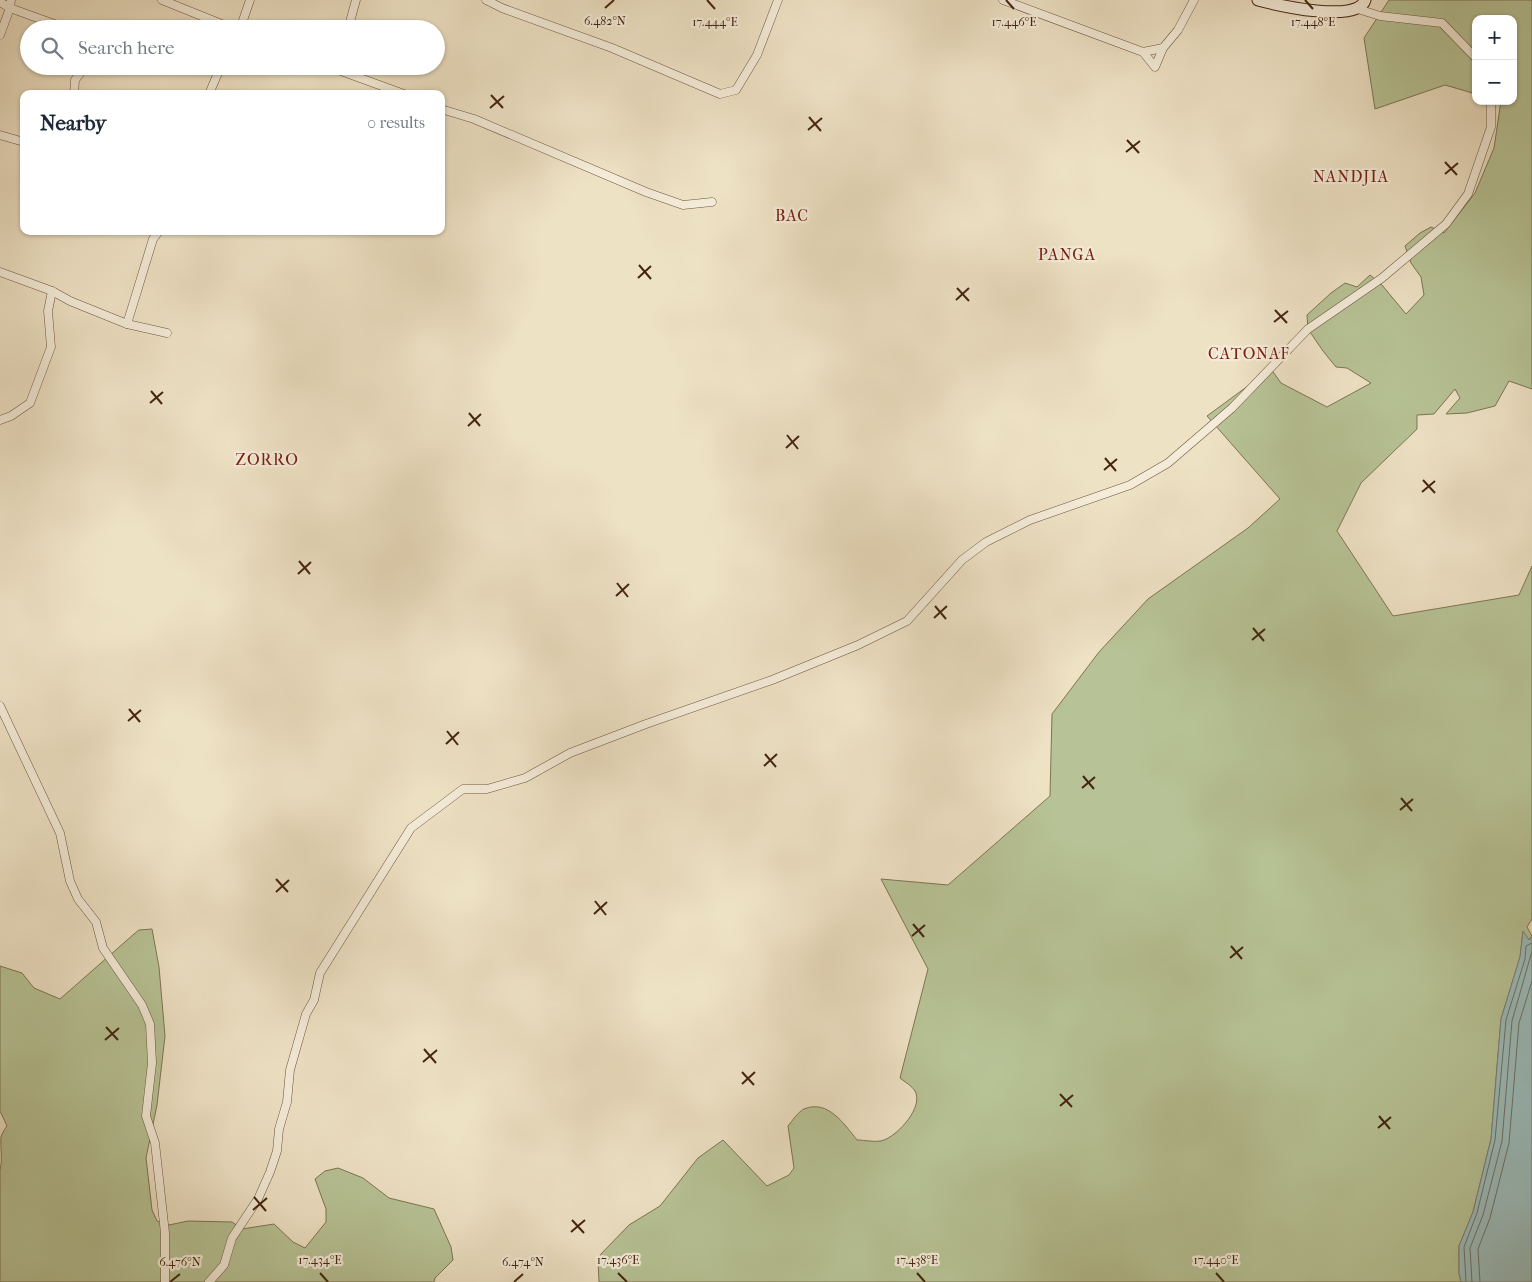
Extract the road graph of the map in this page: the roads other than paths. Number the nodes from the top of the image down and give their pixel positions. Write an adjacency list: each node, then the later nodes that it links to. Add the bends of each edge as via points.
1 (162, 0): 13 (street)
2 (250, 0): 14 (street)
3 (356, 0): 15 (street)
4 (487, 0): 5 (street, via 720,94 736,90 757,55)
5 (778, 0)
6 (1003, 0): 18 (street)
7 (1194, 0): 17 (street, via 1178,30)
8 (1258, 0): 11 (street, via 1335,13)
9 (0, 2): 10 (street)
10 (11, 4): 12 (street); 16 (street)
11 (1362, 4): 19 (street, via 1380,16 1442,24)
12 (47, 20)
13 (212, 20)
14 (243, 20)
15 (350, 20)
16 (0, 35)
17 (1163, 48): 18 (street); 18 (street, via 1155,67)
18 (1143, 52)
19 (1472, 54)
20 (79, 75): 23 (street)
21 (218, 75): 24 (street)
22 (356, 75): 25 (street)
23 (74, 90)
24 (211, 90)
25 (394, 90)
26 (1492, 105): 39 (street, via 1491,127 1468,194 1446,224 1382,278 1308,328 1232,408 1168,463 1130,485 1030,520 986,542 962,560 906,621 858,645 772,680 570,753 525,778 487,790 464,789 411,828 320,973 290,1070 287,1102 270,1172 258,1199 232,1238 224,1265)
27 (445, 110): 30 (street, via 474,118 646,192 683,204)
28 (0, 135): 29 (street)
29 (20, 141)
30 (712, 202)
31 (156, 235): 34 (street)
32 (0, 272): 33 (street)
33 (52, 291): 34 (street); 36 (street, via 48,311 51,346 30,403)
34 (127, 324): 35 (street)
35 (167, 333)
36 (0, 420)
37 (0, 706): 38 (street, via 60,834 70,881 78,899 96,922 103,948 142,1005 150,1024 152,1062 146,1116 155,1143 165,1234)
38 (165, 1282)
39 (209, 1282)

